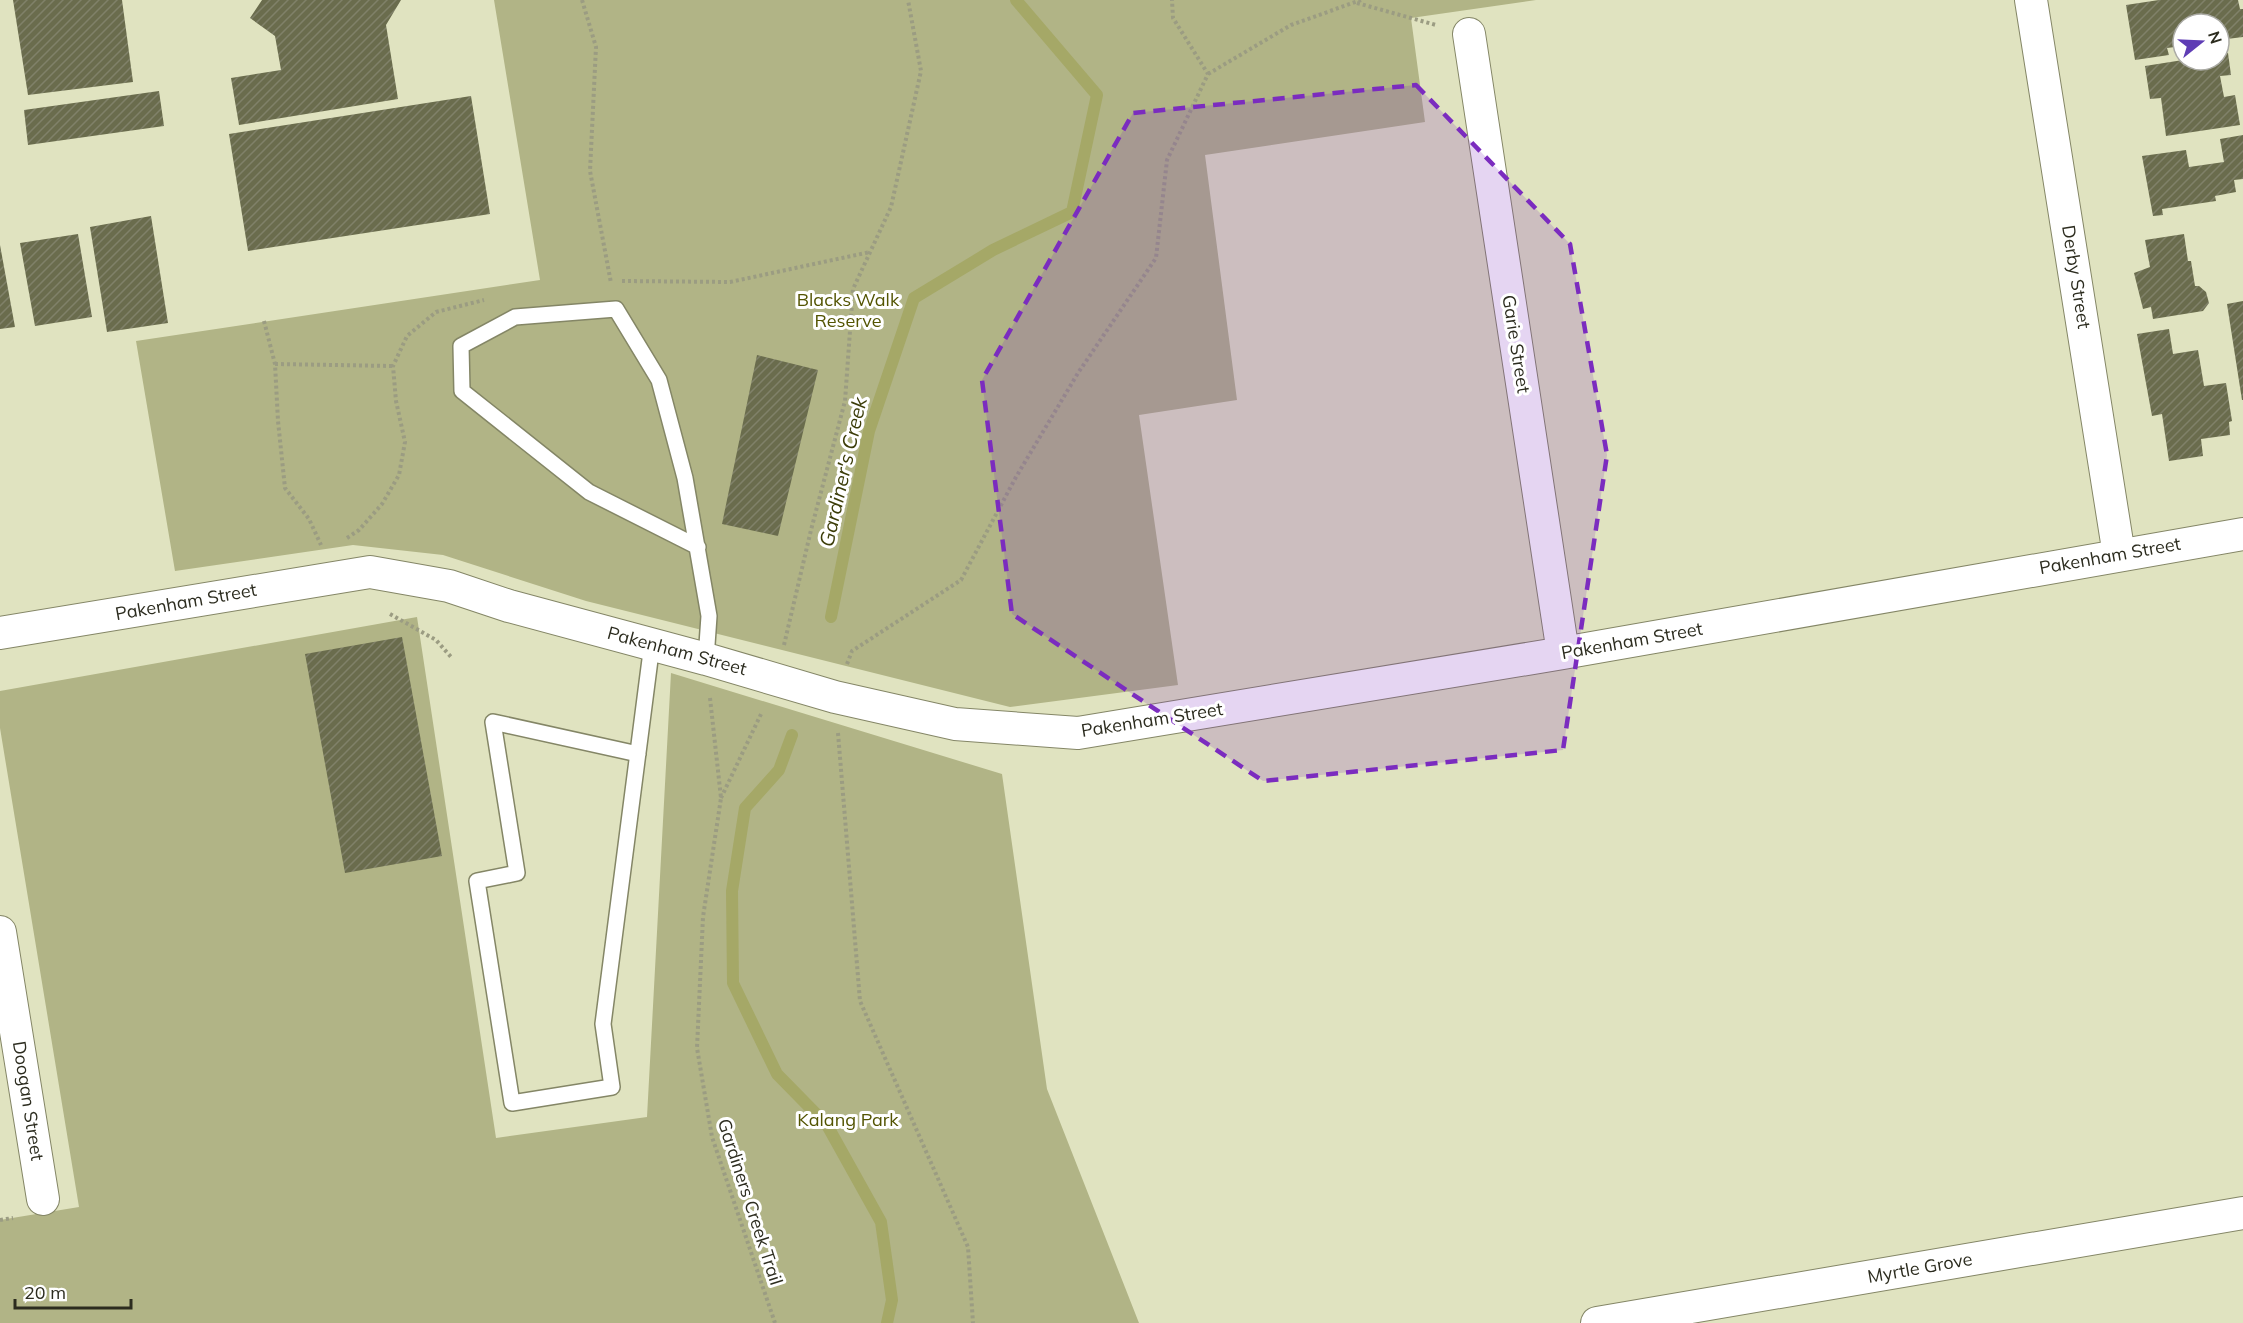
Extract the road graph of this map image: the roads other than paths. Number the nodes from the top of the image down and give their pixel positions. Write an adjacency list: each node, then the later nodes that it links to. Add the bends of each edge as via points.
1 (2031, 0): 5 (street, Derby Street)
2 (1469, 34): 8 (street, Garie Street)
3 (2243, 534): 5 (street, Pakenham Street)
4 (698, 547): 4 (lane, via 589,492 462,391 461,346 515,317 616,309 659,380 685,478); 9 (lane, via 709,616)
5 (2119, 555): 8 (street, Pakenham Street)
6 (0, 633): 7 (street, Pakenham Street, via 370,572 449,586)
7 (652, 644): 9 (street, Pakenham Street); 10 (lane)
8 (1563, 653): 9 (street, Pakenham Street, via 1078,733 955,724 835,697)
9 (706, 659)
10 (638, 754): 10 (lane, via 603,1024 612,1086 512,1103 477,881 517,873 493,722)
11 (0, 932): 12 (street, Doogan Street)
12 (44, 1199)
13 (2243, 1213): 14 (street, Myrtle Grove)
14 (1614, 1322)

